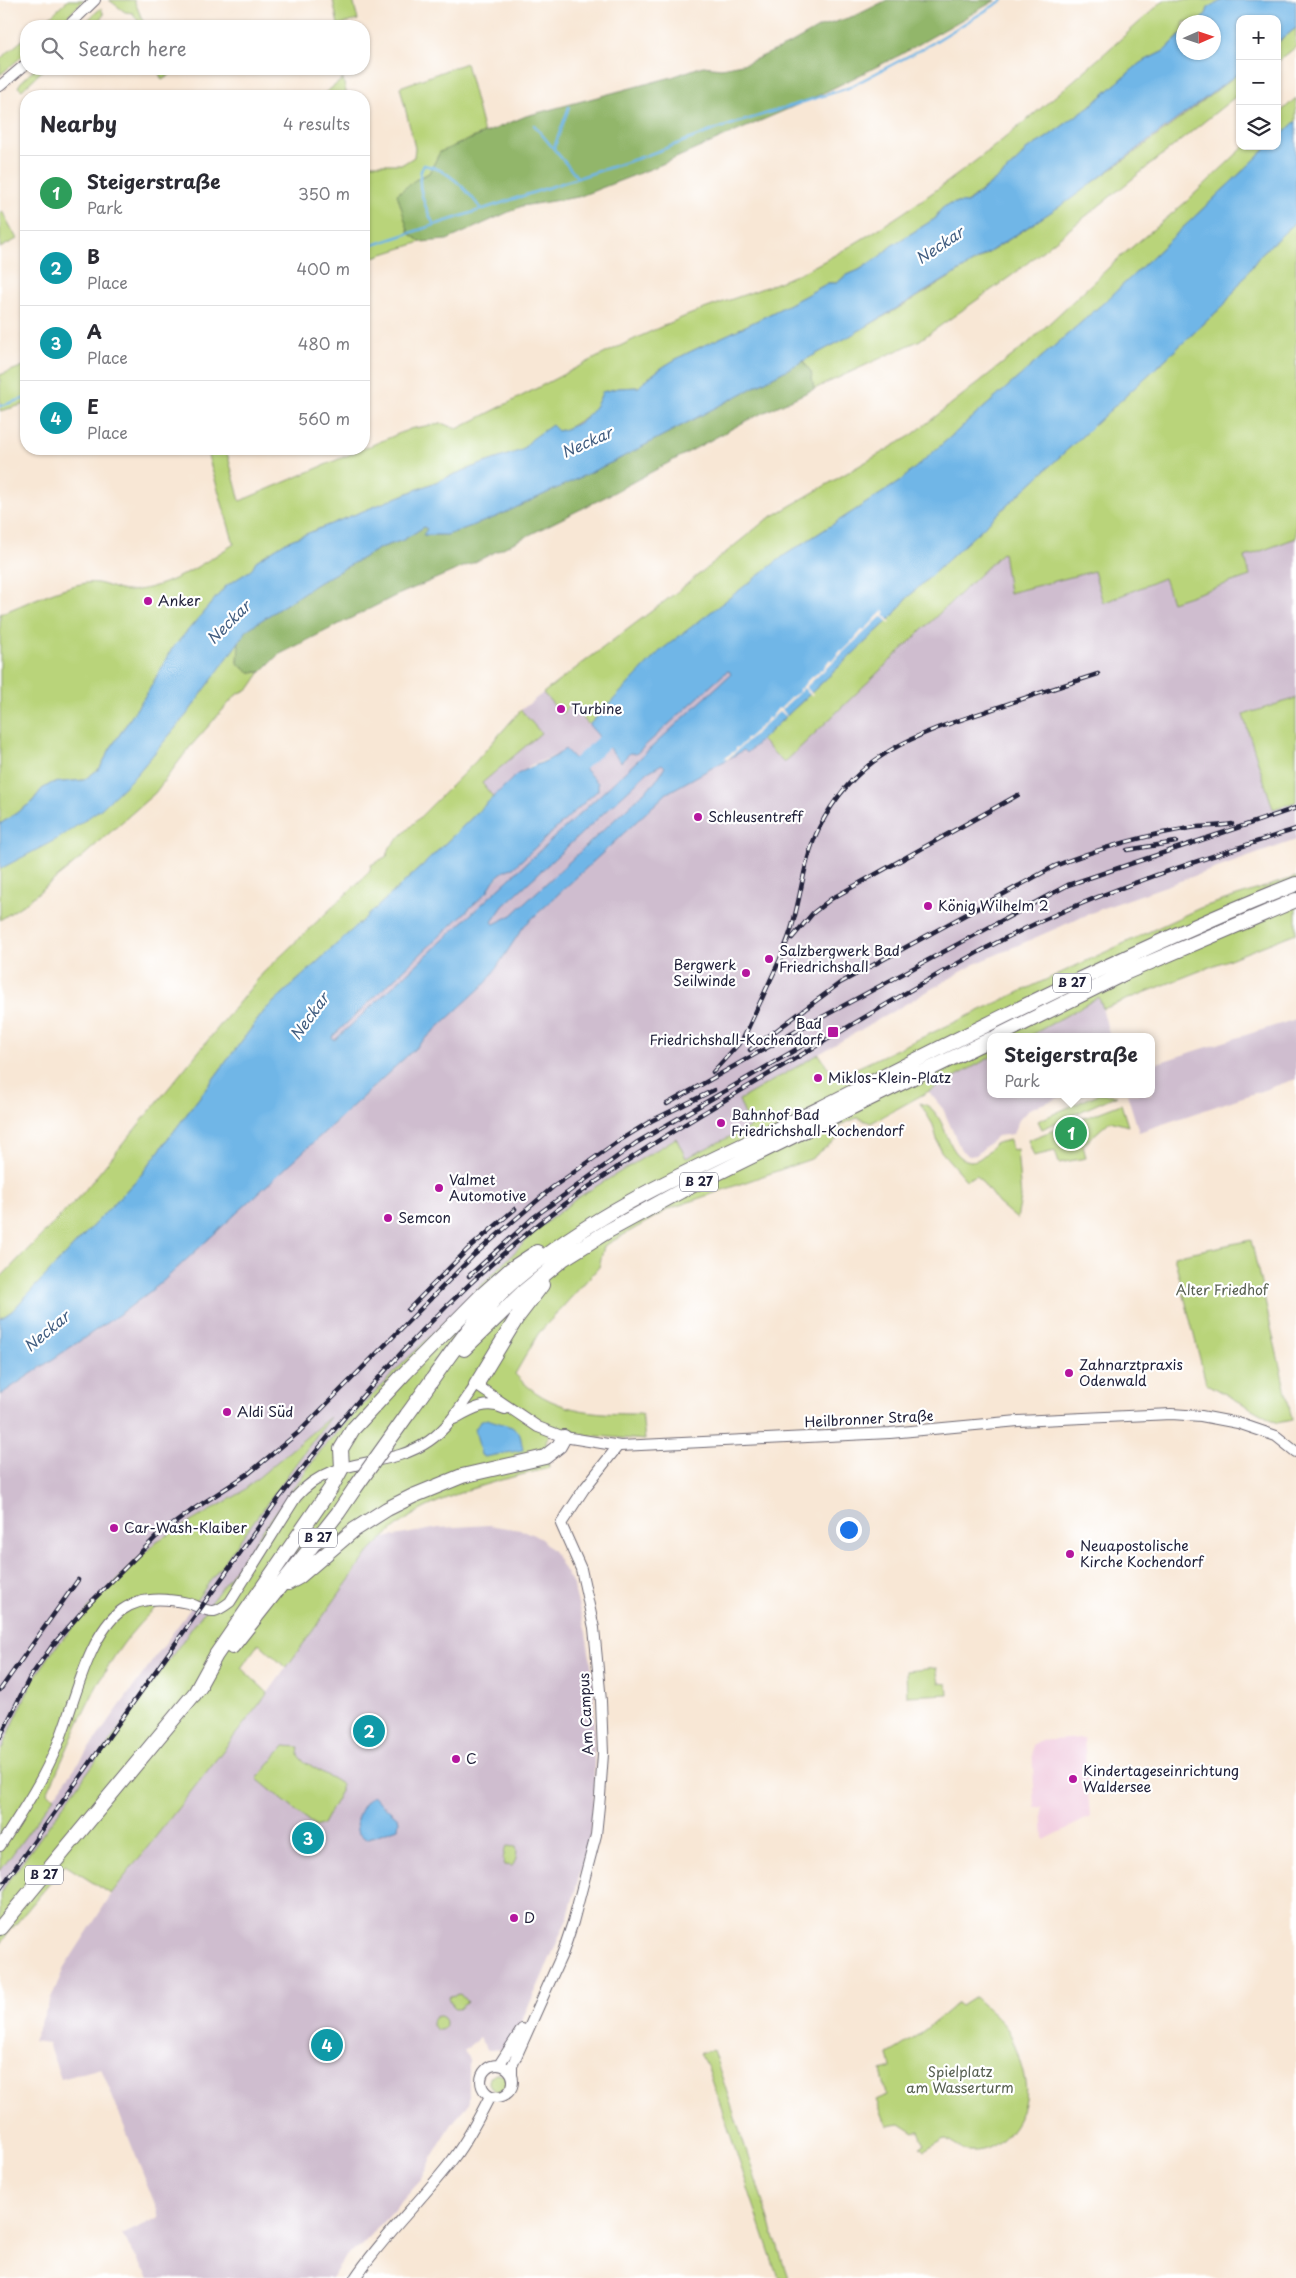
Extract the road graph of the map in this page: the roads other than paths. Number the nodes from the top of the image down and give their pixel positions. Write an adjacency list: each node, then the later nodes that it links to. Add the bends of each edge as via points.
1 (95, 0): 2 (main road)
2 (74, 20)
3 (20, 69): 4 (main road)
4 (0, 86)
5 (1296, 884): 9 (highway, B 27, via 1123,958 695,1167)
6 (1296, 900): 7 (highway, B 27, via 1125,973)
7 (1004, 1033)
8 (987, 1041): 10 (highway, B 27, via 651,1206)
9 (618, 1208): 11 (highway, B 27, via 545,1256 514,1281 483,1314); 18 (highway, via 592,1216 512,1269 482,1295 353,1429 341,1449)
10 (583, 1248): 11 (highway, B 27, via 563,1259 522,1293); 12 (highway, via 528,1302)
11 (443, 1367): 19 (highway, B 27, bridge)
12 (476, 1385): 13 (main road); 14 (main road, Heilbronner Straße)
13 (451, 1420): 14 (main road, via 482,1405 496,1405); 18 (main road, via 429,1441 415,1449)
14 (526, 1420): 15 (main road, Heilbronner Straße)
15 (564, 1437): 16 (main road, Heilbronner Straße); 19 (highway, via 559,1446 545,1457 462,1476 413,1496 354,1530)
16 (618, 1446): 17 (main road, Heilbronner Straße, via 890,1433 1018,1421 1170,1414 1238,1423 1276,1436); 23 (main road, Am Campus, via 561,1524 582,1569 594,1628 603,1754 598,1822 586,1876 563,1952)
17 (1296, 1452)
18 (342, 1468): 20 (highway, via 216,1655); 21 (main road, via 317,1478 296,1498 224,1607 214,1611 188,1603 143,1600 122,1610 102,1630 57,1746 39,1784)
19 (280, 1588): 20 (highway, B 27)
20 (194, 1695): 22 (highway, B 27)
21 (0, 1846)
22 (0, 1928)
23 (542, 1996): 24 (main road, Am Campus); 25 (main road, Am Campus, via 512,2066)
24 (500, 2066): 25 (main road); 26 (main road, via 489,2068 482,2078 482,2086)
25 (512, 2075): 26 (main road, via 510,2091 500,2097)
26 (490, 2096): 27 (main road, via 453,2159)
27 (355, 2278)

